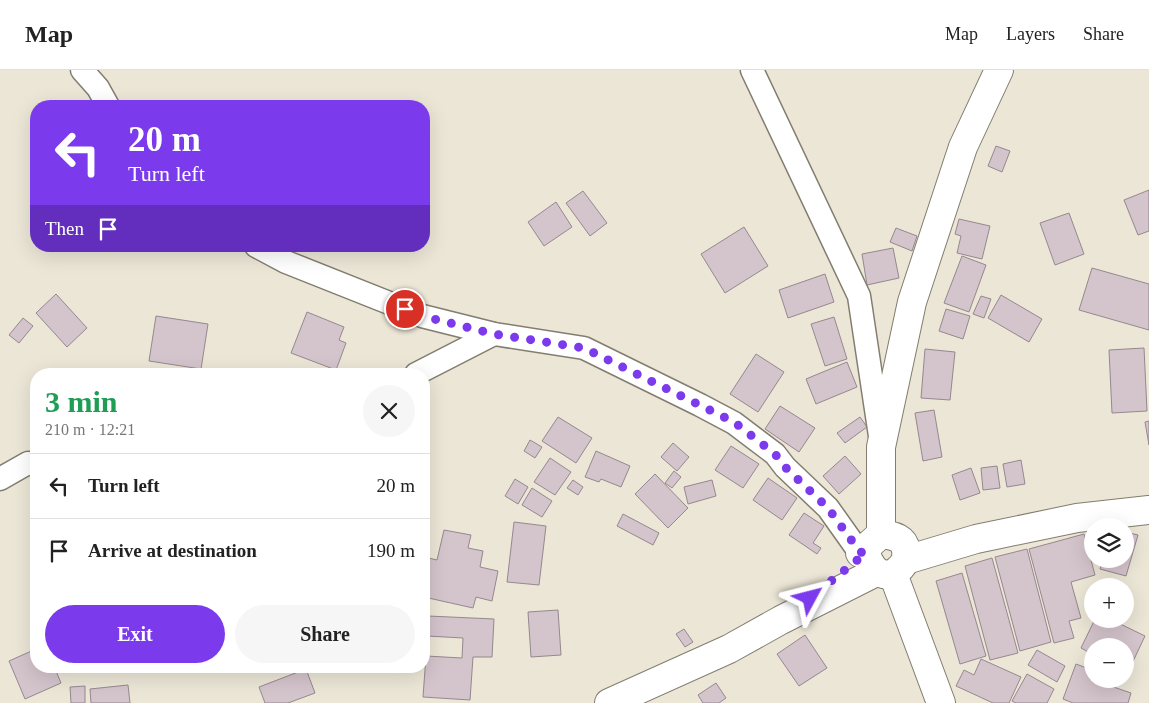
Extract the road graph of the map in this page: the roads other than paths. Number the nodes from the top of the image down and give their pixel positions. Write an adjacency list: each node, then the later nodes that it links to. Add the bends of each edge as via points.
1 (82, 70): 4 (street)
2 (752, 70): 8 (street, via 859,296)
3 (1000, 70): 8 (street, via 963,147 912,302)
4 (105, 100)
5 (267, 252): 6 (street, via 422,316)
6 (494, 334): 7 (street); 12 (street, via 584,348 734,422 775,454 828,508)
7 (428, 368)
8 (882, 447): 12 (street)
9 (30, 464): 10 (street)
10 (0, 479)
11 (1149, 510): 12 (street, via 1077,518)
12 (883, 555): 13 (street, via 729,649); 14 (street)
13 (609, 703)
14 (941, 703)

